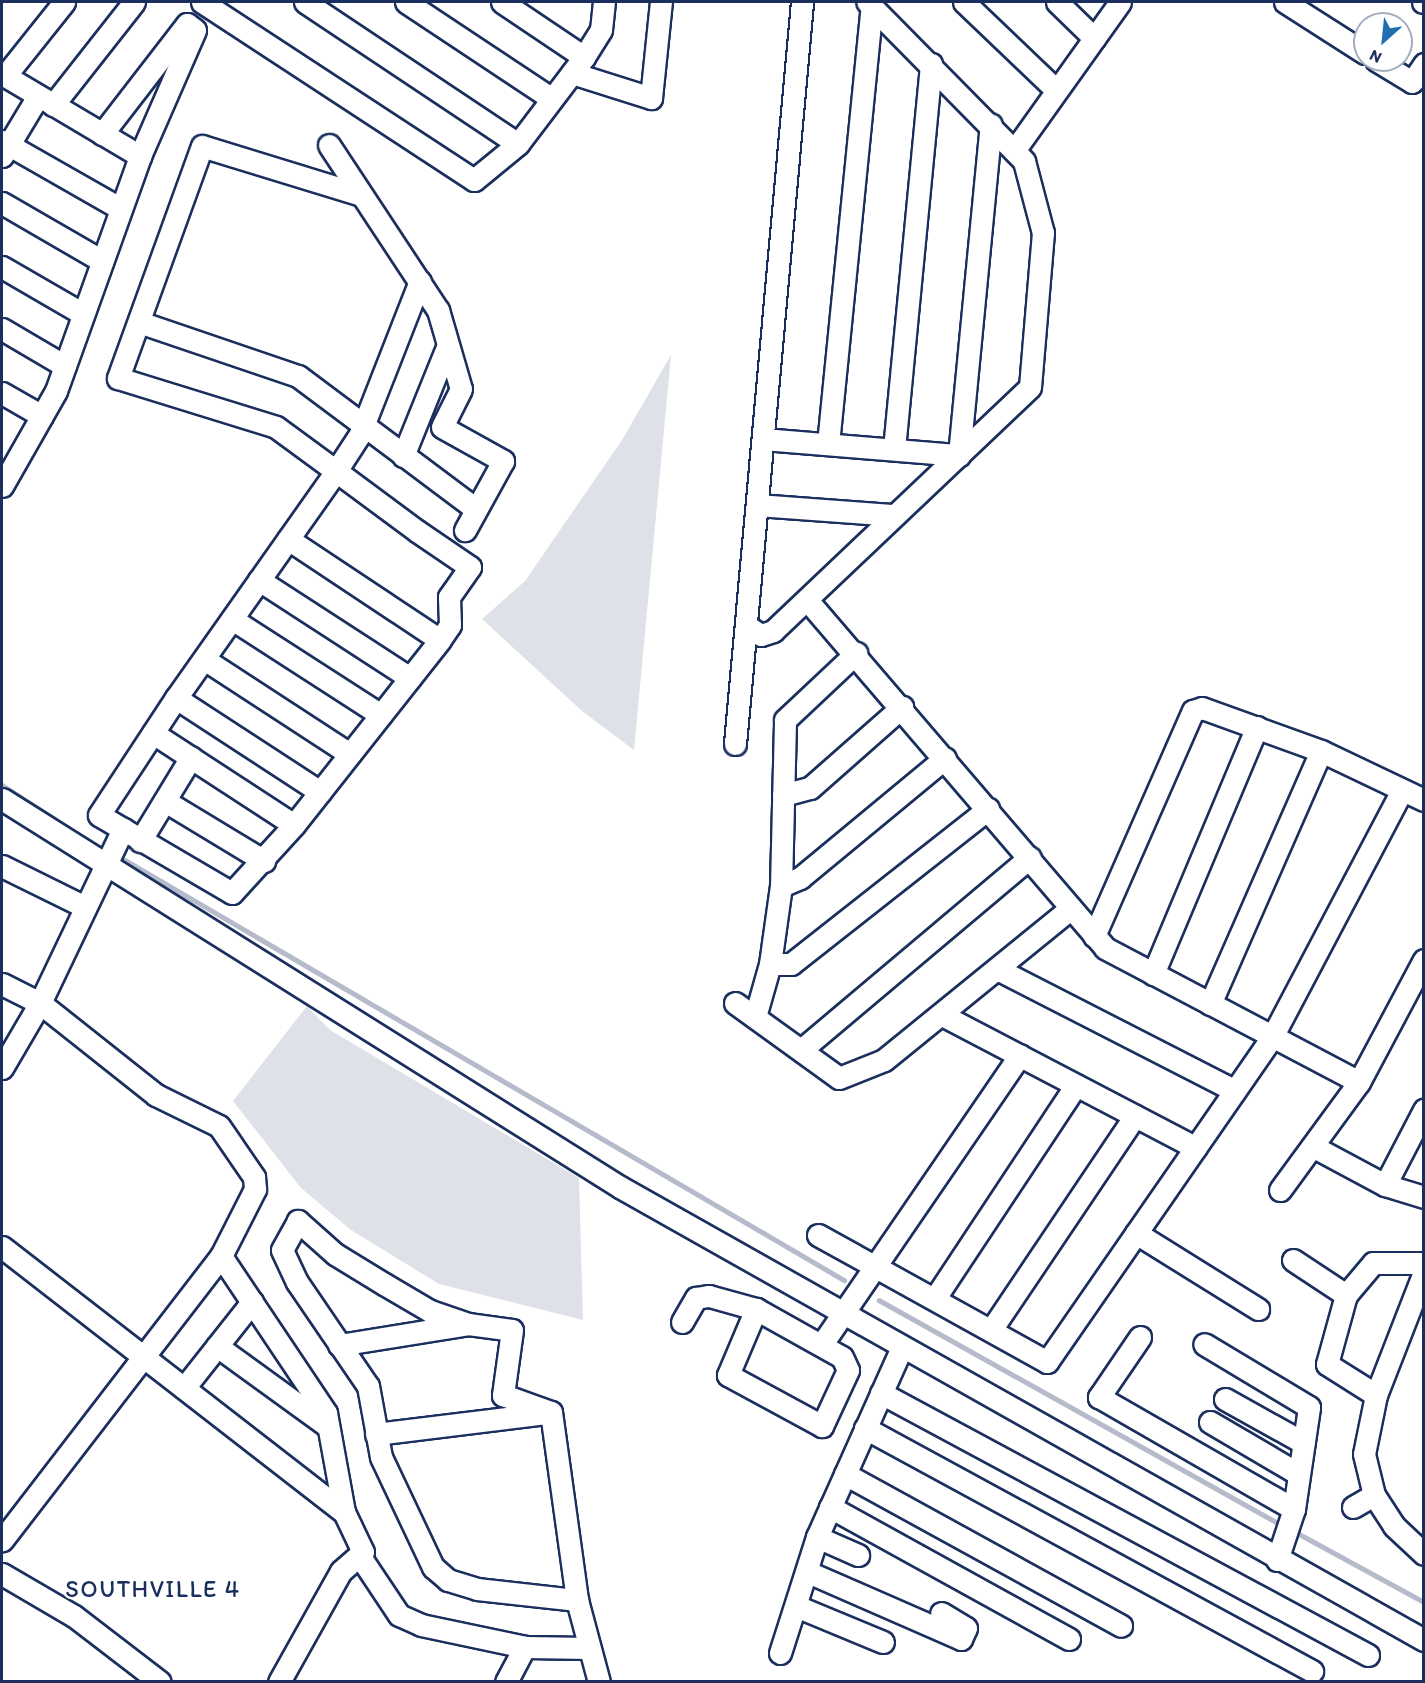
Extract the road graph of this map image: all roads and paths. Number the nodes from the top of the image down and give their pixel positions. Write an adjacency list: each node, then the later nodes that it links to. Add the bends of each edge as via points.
1 (64, 2): 21 (street)
2 (134, 2): 24 (street)
3 (202, 2): 28 (street, via 474,180)
4 (305, 2): 28 (street)
5 (406, 2): 23 (street)
6 (502, 2): 19 (street)
7 (603, 2): 19 (street, via 601,30)
8 (661, 2): 19 (street, via 651,98)
9 (802, 2): 46 (street)
10 (964, 2): 22 (street)
11 (1057, 2): 15 (street)
12 (1120, 2): 15 (street)
13 (1285, 2): 16 (street)
14 (869, 4): 17 (street); 47 (street)
15 (1094, 38): 22 (street)
16 (1353, 45)
17 (932, 64): 25 (street); 48 (street)
18 (1424, 64): 20 (street, via 1412,82)
19 (578, 65): 23 (street)
20 (1396, 72)
21 (3, 75): 24 (street)
22 (1056, 90): 30 (street)
23 (552, 99): 28 (street)
24 (46, 101): 26 (street); 29 (street)
25 (991, 125): 30 (street); 49 (street)
26 (102, 134): 31 (street); 31 (street, via 187,24 195,30)
27 (329, 144): 32 (street)
28 (518, 144)
29 (4, 148): 34 (street)
30 (1016, 148): 49 (street, via 1043,233 1030,387)
31 (140, 156): 34 (street)
32 (361, 195): 37 (street); 39 (street, via 202,146)
33 (2, 203): 35 (street)
34 (121, 208): 35 (street)
35 (102, 261): 38 (street)
36 (2, 267): 38 (street)
37 (420, 280): 41 (street, via 438,310); 45 (street)
38 (83, 314): 42 (street)
39 (139, 322): 45 (street, via 298,376); 52 (street, via 118,378 276,427)
40 (2, 329): 42 (street)
41 (447, 347): 50 (street); 55 (street, via 461,389 442,427 503,461)
42 (65, 366): 44 (street)
43 (2, 393): 44 (street)
44 (42, 416): 51 (street)
45 (364, 425): 50 (street); 52 (street)
46 (763, 438): 47 (street); 54 (street)
47 (828, 444): 48 (street)
48 (894, 449): 49 (street)
49 (959, 455): 56 (street)
50 (403, 456): 55 (street)
51 (7, 461): 53 (street)
52 (336, 471): 58 (street); 63 (street, via 470,567 449,597 450,625)
53 (2, 486)
54 (757, 505): 56 (street); 62 (street)
55 (476, 509): 57 (street)
56 (892, 515): 60 (street)
57 (465, 530)
58 (288, 539): 59 (street); 63 (street)
59 (259, 580): 61 (street); 66 (street)
60 (808, 601): 62 (street, via 768,634); 64 (street)
61 (232, 619): 65 (street); 69 (street)
62 (748, 627): 72 (street)
63 (440, 640): 66 (street)
64 (856, 653): 68 (street); 79 (street, via 785,720)
65 (204, 659): 67 (street); 74 (street)
66 (410, 678): 69 (street)
67 (176, 698): 71 (street); 78 (street)
68 (902, 707): 76 (street); 79 (street, via 810,789)
69 (381, 715): 74 (street)
70 (1257, 727): 73 (street); 93 (street, via 1202,708 1186,721); 97 (street)
71 (153, 733): 75 (street); 85 (street, via 99,815)
72 (735, 744)
73 (1321, 751): 77 (street); 101 (street)
74 (350, 754): 78 (street)
75 (191, 757): 82 (street); 84 (street)
76 (945, 758): 83 (street); 90 (street, via 800,878)
77 (1402, 790): 81 (street); 104 (street)
78 (320, 792): 84 (street)
79 (783, 795): 90 (street)
80 (2, 800): 88 (street)
81 (1424, 800)
82 (165, 801): 85 (street); 87 (street)
83 (988, 808): 86 (street); 95 (street, via 791,964)
84 (294, 825): 87 (street)
85 (131, 835): 87 (street, via 232,893); 88 (street)
86 (1030, 857): 92 (street); 105 (street)
87 (264, 861)
88 (104, 862): 91 (street); 131 (street, via 329,1008)
89 (2, 866): 91 (street)
90 (781, 886): 95 (street)
91 (85, 907): 99 (street)
92 (1071, 908): 93 (street); 96 (street)
93 (1094, 936): 97 (street, via 1105,948)
94 (1424, 960): 108 (street)
95 (770, 964): 103 (street)
96 (998, 969): 102 (street); 110 (street)
97 (1153, 974): 101 (street)
98 (2, 984): 99 (street)
99 (40, 1003): 107 (street); 121 (street, via 117,1070 219,1126 237,1148 254,1177 255,1189)
100 (735, 1003): 103 (street)
101 (1210, 1004): 104 (street)
102 (944, 1016): 105 (street, via 884,1060 839,1078); 106 (street)
103 (755, 1017): 105 (street)
104 (1272, 1037): 108 (street); 110 (street)
105 (801, 1050)
106 (1020, 1055): 109 (street); 124 (street)
107 (2, 1068)
108 (1359, 1082): 113 (street)
109 (1076, 1085): 111 (street); 127 (street)
110 (1235, 1091): 114 (street)
111 (1135, 1116): 114 (street); 134 (street)
112 (1421, 1120): 115 (street)
113 (1314, 1147): 115 (street); 116 (street)
114 (1196, 1148): 118 (street)
115 (1385, 1185): 117 (street)
116 (1280, 1190)
117 (1424, 1197)
118 (1136, 1233): 130 (street); 134 (street, via 1047,1362)
119 (818, 1235): 124 (street)
120 (2, 1247): 141 (street)
121 (221, 1256): 128 (street); 141 (street)
122 (1293, 1260): 126 (street)
123 (1424, 1263): 126 (street, via 1373,1263)
124 (878, 1266): 127 (street); 131 (street)
125 (1424, 1272): 144 (street)
126 (1346, 1295): 144 (street, via 1327,1364)
127 (935, 1298): 134 (street)
128 (252, 1302): 138 (street); 148 (street, via 324,1408)
129 (756, 1309): 132 (street, via 700,1295); 136 (street); 136 (street, via 728,1375 822,1426 848,1370 847,1362)
130 (1258, 1309)
131 (840, 1315): 136 (street); 140 (street)
132 (682, 1322)
133 (468, 1324): 139 (street); 139 (street, via 430,1311 335,1254 298,1221 282,1254); 146 (street, via 512,1330 503,1395)
134 (992, 1330)
135 (1140, 1337): 158 (street, via 1099,1397)
136 (822, 1344)
137 (1204, 1344): 151 (street, via 1306,1403)
138 (217, 1346): 142 (street); 148 (street)
139 (339, 1346): 150 (street, via 368,1386)
140 (902, 1349): 143 (street); 164 (street)
141 (142, 1357): 142 (street); 160 (street)
142 (184, 1388): 157 (street)
143 (881, 1393): 149 (street); 177 (street)
144 (1376, 1395): 154 (street, via 1365,1454)
145 (1225, 1398): 151 (street)
146 (551, 1412): 150 (street); 167 (street)
147 (1210, 1422): 152 (street)
148 (326, 1425): 157 (street)
149 (865, 1428): 153 (street); 178 (street)
150 (376, 1434): 167 (street, via 419,1546 448,1580)
151 (1304, 1443): 152 (street)
152 (1297, 1473): 158 (street)
153 (845, 1474): 156 (street); 170 (street)
154 (1374, 1496): 155 (street); 161 (street, via 1394,1526)
155 (1353, 1507)
156 (830, 1508): 159 (street); 171 (street)
157 (344, 1512): 162 (street, via 363,1552)
158 (1292, 1518): 164 (street)
159 (817, 1537): 163 (street); 165 (street)
160 (2, 1540)
161 (1424, 1554)
162 (358, 1555): 174 (street, via 399,1615 470,1638); 180 (street, via 341,1571)
163 (858, 1555)
164 (1280, 1556): 172 (street)
165 (808, 1572): 168 (street); 169 (street, via 961,1639 966,1628)
166 (2, 1574): 179 (street, via 74,1616)
167 (577, 1600): 175 (street)
168 (796, 1606): 173 (street); 176 (street)
169 (941, 1613)
170 (1120, 1626)
171 (1070, 1639)
172 (1424, 1640)
173 (883, 1642)
174 (525, 1647): 175 (street); 181 (street)
175 (589, 1648): 182 (street)
176 (780, 1653)
177 (1368, 1655)
178 (1312, 1671)
179 (160, 1682)
180 (279, 1682)
181 (506, 1682)
182 (599, 1682)

